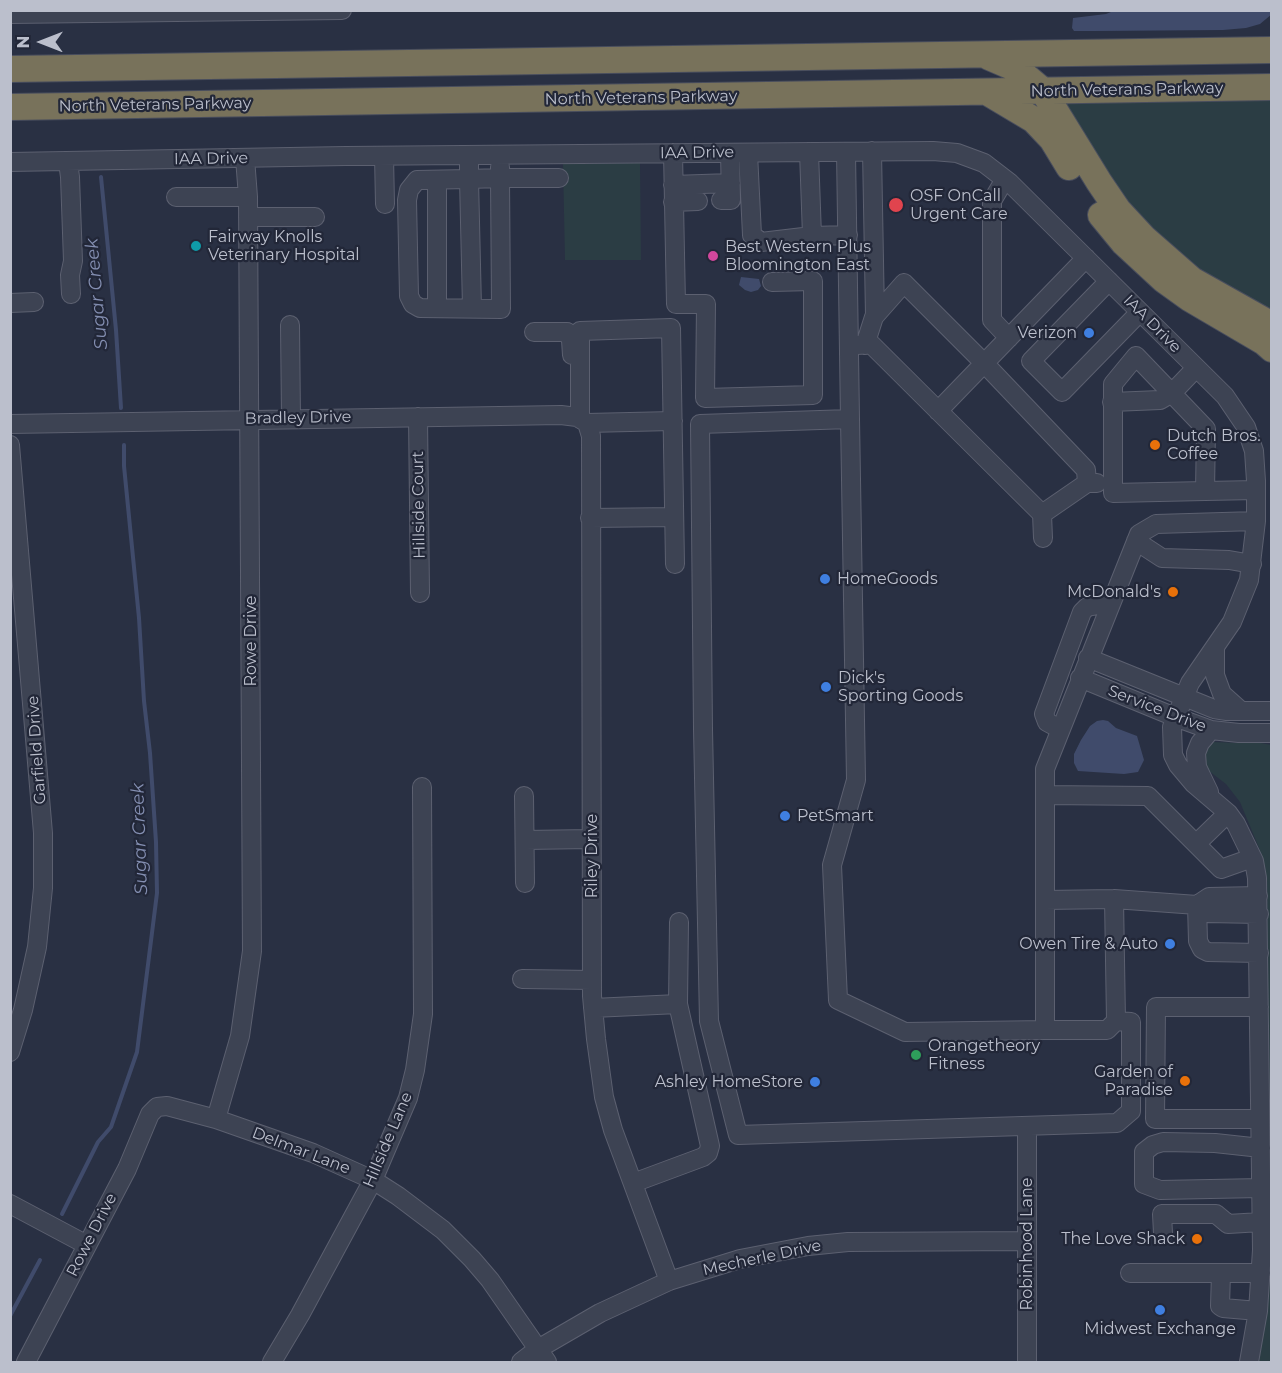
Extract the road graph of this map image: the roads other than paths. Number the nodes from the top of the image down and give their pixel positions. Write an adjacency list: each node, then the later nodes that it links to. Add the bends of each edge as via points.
1 (342, 10): 2 (street)
2 (95, 11): 3 (street)
3 (10, 14)
4 (1272, 34): 5 (highway)
5 (1244, 50): 6 (highway); 7 (highway)
6 (1272, 50)
7 (983, 54): 8 (highway); 10 (highway, via 1017,69)
8 (10, 69)
9 (1272, 87): 10 (highway, North Veterans Parkway)
10 (1043, 91): 11 (highway, North Veterans Parkway); 51 (highway, via 1118,210 1144,238 1192,280)
11 (987, 92): 12 (highway, North Veterans Parkway); 55 (highway, via 1034,120 1052,139 1102,217 1148,267 1189,298)
12 (10, 107)
13 (809, 152): 14 (street, IAA Drive); 17 (street, IAA Drive); 39 (street)
14 (846, 152): 15 (street, IAA Drive); 38 (street)
15 (872, 152): 26 (street, IAA Drive, via 957,153 984,163); 49 (street)
16 (673, 153): 17 (street, IAA Drive); 19 (street, IAA Drive); 30 (street)
17 (739, 153): 29 (street); 39 (street, via 752,235 761,242)
18 (469, 155): 19 (street, IAA Drive); 20 (street, IAA Drive); 27 (street)
19 (501, 155): 24 (street)
20 (384, 156): 21 (street, IAA Drive); 35 (street)
21 (245, 159): 23 (street, IAA Drive); 31 (street, Rowe Drive)
22 (10, 162): 23 (street, IAA Drive)
23 (68, 162): 43 (street)
24 (500, 178): 25 (street); 27 (street); 47 (street, via 501,309)
25 (559, 178)
26 (1005, 178): 40 (street, IAA Drive); 53 (street, via 992,201 992,320)
27 (469, 179): 28 (street); 47 (street)
28 (437, 180): 46 (street); 46 (street, via 417,180 407,200 409,296 420,308)
29 (731, 183): 30 (street); 33 (street, via 731,200)
30 (673, 193): 34 (street); 42 (street, via 676,304 706,304 705,398 813,395 813,281)
31 (248, 196): 32 (street); 36 (street, Rowe Drive)
32 (176, 197)
33 (721, 200)
34 (698, 201)
35 (385, 204)
36 (248, 217): 37 (street); 63 (street, Rowe Drive)
37 (315, 217)
38 (848, 235): 39 (street); 54 (street)
39 (812, 236)
40 (1086, 258): 41 (street, IAA Drive); 53 (street)
41 (1109, 281): 48 (street, IAA Drive); 48 (street, via 1031,361 1062,392)
42 (772, 282)
43 (71, 294)
44 (34, 302): 45 (street)
45 (10, 303)
46 (437, 308): 47 (street)
47 (472, 308)
48 (1140, 312): 57 (street, IAA Drive)
49 (875, 316): 54 (street); 56 (street, via 904,283)
50 (290, 325): 62 (street)
51 (1272, 325)
52 (534, 332): 65 (street, via 567,332)
53 (1009, 338): 56 (street)
54 (857, 345): 60 (street, via 871,344); 64 (street)
55 (1272, 349)
56 (984, 363): 60 (street); 69 (street, via 1086,470)
57 (1196, 368): 58 (street); 71 (street, IAA Drive, via 1225,396 1246,427 1254,451)
58 (1172, 393): 59 (street, via 1160,400); 59 (street, via 1136,356 1113,384); 72 (street, via 1206,429)
59 (1112, 402): 70 (street)
60 (938, 411): 73 (street)
61 (418, 417): 62 (street, Bradley Drive); 65 (street, Bradley Drive, via 561,415); 81 (street, Hillside Court)
62 (291, 418): 63 (street, Bradley Drive)
63 (249, 419): 67 (street, Bradley Drive); 118 (street, Rowe Drive, via 252,951 240,1036)
64 (850, 419): 115 (street, via 856,780 832,865 838,1000 905,1032); 120 (street, via 700,424 710,1021 738,1135)
65 (581, 420): 66 (street, Bradley Drive); 66 (street, via 580,331 671,328); 75 (street, Riley Drive, via 591,436)
66 (673, 420): 74 (street)
67 (10, 424)
68 (10, 445): 116 (street, Garfield Drive, via 43,855 37,946)
69 (1087, 483): 70 (street); 73 (street)
70 (1113, 483): 72 (street, via 1113,492)
71 (1256, 490): 72 (street); 76 (street, IAA Drive)
72 (1205, 491)
73 (1042, 514): 77 (street)
74 (674, 517): 75 (street); 79 (street)
75 (590, 518): 98 (street, Riley Drive)
76 (1256, 521): 78 (street, via 1156,524 1139,534); 80 (street, IAA Drive)
77 (1044, 538)
78 (1136, 541): 80 (street, via 1162,558); 82 (street)
79 (675, 564)
80 (1252, 564): 83 (street, IAA Drive, via 1240,607)
81 (420, 593)
82 (1110, 603): 84 (street); 90 (street, via 1087,607 1082,612 1044,714 1047,722)
83 (1215, 648): 86 (street, IAA Drive); 87 (street, via 1215,675 1222,694)
84 (1088, 658): 85 (street); 86 (street, Service Drive)
85 (1080, 678): 89 (street, Service Drive); 90 (street)
86 (1184, 697): 87 (street, Service Drive, via 1214,709); 89 (street, IAA Drive)
87 (1242, 711): 88 (street, Service Drive)
88 (1272, 711)
89 (1174, 717): 91 (street, Service Drive); 96 (street, via 1173,754 1178,765)
90 (1060, 729): 95 (street, via 1045,769)
91 (1211, 730): 92 (street, Service Drive); 96 (street, via 1196,753 1197,767)
92 (1272, 733)
93 (422, 787): 122 (street, Hillside Lane, via 421,1040 408,1098)
94 (524, 795): 99 (street)
95 (1045, 795): 100 (street, via 1148,796); 104 (street)
96 (1211, 797): 97 (street)
97 (1228, 813): 100 (street); 101 (street)
98 (591, 839): 99 (street); 110 (street, Riley Drive)
99 (525, 840): 102 (street)
100 (1196, 844): 101 (street, via 1221,869)
101 (1252, 858): 106 (street)
102 (525, 883)
103 (1114, 899): 104 (street); 105 (street); 114 (street)
104 (1045, 900): 115 (street)
105 (1197, 904): 106 (street, via 1208,913); 108 (street, via 1198,941 1202,949)
106 (1258, 905): 108 (street)
107 (679, 922): 111 (street)
108 (1259, 953): 112 (street)
109 (522, 979): 110 (street)
110 (592, 980): 113 (street, Riley Drive)
111 (678, 1004): 113 (street); 123 (street, via 710,1146 703,1157)
112 (1259, 1007): 119 (street); 119 (street, via 1156,1007 1155,1119)
113 (593, 1008): 123 (street, Riley Drive, via 604,1097)
114 (1116, 1022): 115 (street, via 1107,1030); 120 (street, via 1131,1022 1131,1111 1117,1123)
115 (1045, 1030)
116 (10, 1052)
117 (157, 1107): 118 (street, Delmar Lane, via 176,1107); 129 (street, Rowe Drive, via 150,1114 127,1169)
118 (216, 1119): 122 (street, Delmar Lane, via 313,1153)
119 (1260, 1119): 121 (street)
120 (1027, 1126): 128 (street, Robinhood Lane)
121 (1261, 1148): 124 (street); 124 (street, via 1163,1142 1144,1152 1144,1184 1160,1190)
122 (373, 1180): 135 (street, Delmar Lane, via 443,1230 472,1259); 137 (street, Hillside Lane)
123 (633, 1183): 133 (street, Riley Drive)
124 (1261, 1188): 126 (street)
125 (10, 1204): 129 (street)
126 (1261, 1222): 127 (street, via 1228,1224 1216,1214 1162,1214); 132 (street)
127 (1163, 1233)
128 (1026, 1241): 133 (street, Mecherle Drive, via 848,1242 808,1246 730,1262); 139 (street, Robinhood Lane)
129 (87, 1245): 136 (street, Rowe Drive)
130 (1130, 1273): 131 (street)
131 (1221, 1273): 132 (street); 134 (street, via 1220,1306)
132 (1261, 1273): 134 (street)
133 (669, 1281): 135 (street, Mecherle Drive, via 600,1313)
134 (1258, 1311): 140 (street)
135 (543, 1356): 138 (street, Mecherle Drive)
136 (26, 1362)
137 (272, 1362)
138 (521, 1362)
139 (1027, 1362)
140 (1249, 1362)

